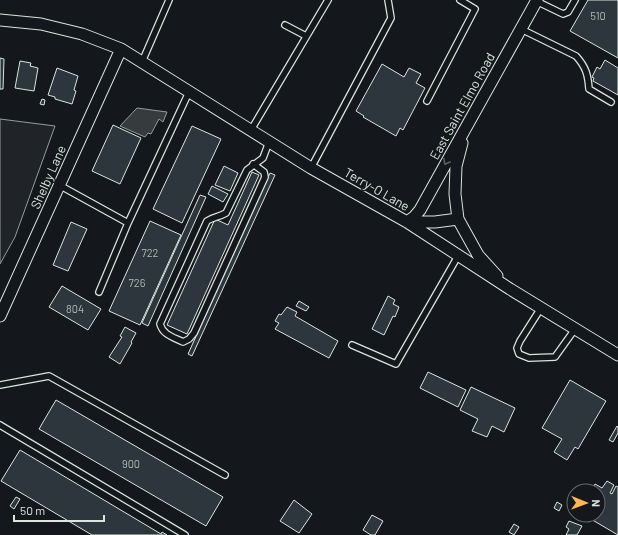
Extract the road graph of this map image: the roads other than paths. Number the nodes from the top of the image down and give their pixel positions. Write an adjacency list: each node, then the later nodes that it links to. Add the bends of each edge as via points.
1 (169, 0): 12 (lane)
2 (328, 0): 10 (lane)
3 (388, 0): 20 (lane, via 391,18)
4 (460, 0): 14 (lane, via 475,9)
5 (537, 0): 6 (lane, via 563,14 568,12); 9 (street, East Saint Elmo Road)
6 (575, 0)
7 (0, 20): 11 (street, Terry-O Lane, via 41,24 82,34)
8 (285, 25): 10 (lane)
9 (521, 29): 15 (lane, via 576,56 588,76 589,90); 16 (street, East Saint Elmo Road)
10 (306, 36): 17 (lane)
11 (121, 49): 12 (street, Terry-O Lane); 21 (street, Shelby Lane)
12 (142, 62): 13 (street, Terry-O Lane)
13 (189, 92): 17 (street, Terry-O Lane); 24 (lane)
14 (427, 101)
15 (611, 102)
16 (466, 128): 22 (street, via 456,166 455,194); 23 (street, East Saint Elmo Road, one-way to 23, via 420,210)
17 (251, 130): 18 (street, Terry-O Lane)
18 (269, 142): 19 (lane, via 263,158); 20 (street, Terry-O Lane)
19 (253, 164): 19 (lane, via 247,170 226,213 207,221 160,324 166,334 183,342 190,340 194,333 265,177 264,172)
20 (311, 168): 23 (street, Terry-O Lane)
21 (59, 185): 24 (lane); 29 (street, Shelby Lane)
22 (458, 219): 23 (street); 26 (street, via 478,255)
23 (407, 222): 25 (street, Terry-O Lane)
24 (128, 223): 27 (lane)
25 (458, 256): 26 (street, Terry-O Lane); 31 (lane, via 396,364)
26 (510, 289): 28 (street, Terry-O Lane)
27 (99, 292)
28 (541, 308): 30 (street, Terry-O Lane); 30 (lane, via 520,341 517,348 519,354 529,358 555,357)
29 (0, 316)
30 (575, 329): 32 (street, Terry-O Lane)
31 (352, 345)
32 (618, 355)
33 (0, 385): 35 (lane, via 49,376)
34 (0, 425): 36 (lane)
35 (225, 475)
36 (185, 535)

